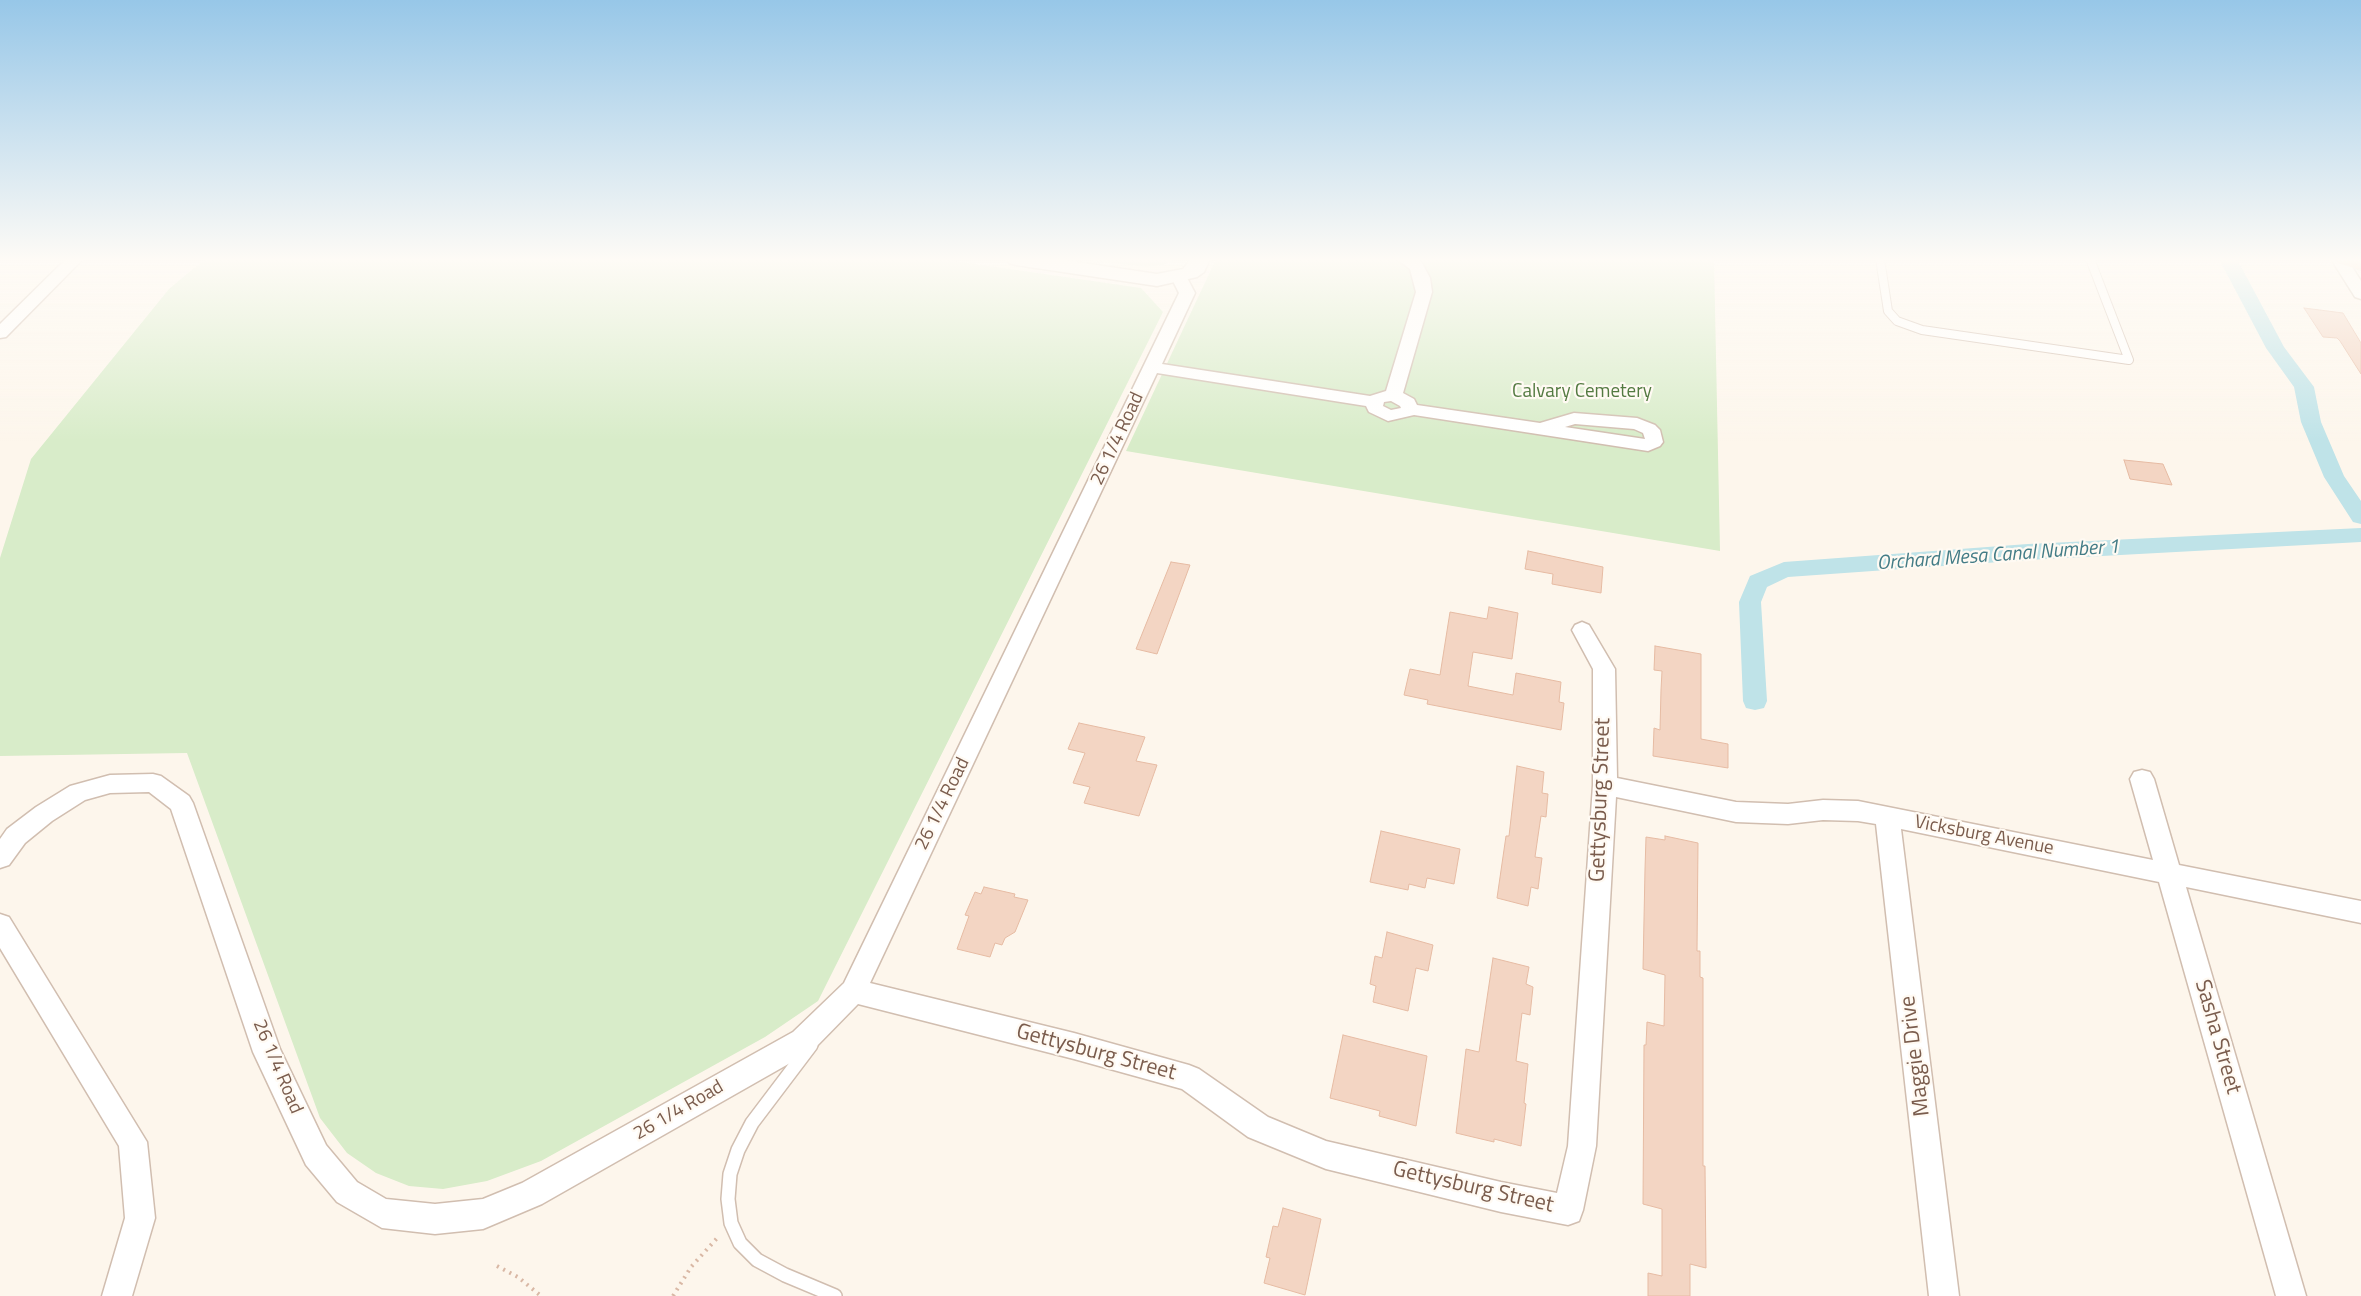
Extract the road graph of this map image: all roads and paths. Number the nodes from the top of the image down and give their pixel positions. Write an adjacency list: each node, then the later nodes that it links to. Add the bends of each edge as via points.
1 (14, 319): 6 (street)
2 (1174, 319): 7 (street, 26 1/4 Road)
3 (1416, 319): 8 (street)
4 (1896, 319): 5 (lane, via 1922,330 2129,360)
5 (2113, 319)
6 (0, 333)
7 (1152, 367): 9 (street); 20 (street, 26 1/4 Road)
8 (1394, 395): 9 (street); 10 (street, via 1408,403)
9 (1374, 402): 10 (street, via 1375,408 1388,416 1398,416)
10 (1410, 409): 11 (street)
11 (1541, 429): 11 (street, via 1648,446 1654,442 1654,434 1637,424 1574,418)
12 (1582, 630): 14 (street, Gettysburg Street, via 1604,669)
13 (2142, 779): 17 (street, Sasha Street)
14 (1605, 785): 15 (street, Vicksburg Avenue, via 1736,812 1788,814 1841,810); 20 (street, Gettysburg Street, via 1582,1146 1568,1210 1326,1155 1258,1127 1189,1078)
15 (1887, 816): 17 (street, Vicksburg Avenue); 27 (street, Maggie Drive)
16 (0, 858): 20 (street, 26 1/4 Road, via 16,836 78,793 110,784 153,783 181,803 267,1052 316,1155 347,1192 382,1214 436,1219 483,1214 532,1194 803,1041)
17 (2170, 873): 18 (street, Vicksburg Avenue); 28 (street, Sasha Street)
18 (2361, 912)
19 (0, 925): 23 (street, via 133,1142 140,1218)
20 (853, 991): 21 (lane, via 752,1123 730,1174 728,1199)
21 (731, 1223): 25 (path, via 691,1267); 26 (lane, via 740,1244 757,1260 785,1276)
22 (497, 1266): 24 (path)
23 (117, 1296)
24 (541, 1296)
25 (673, 1296)
26 (835, 1296)
27 (1944, 1296)
28 (2291, 1296)

